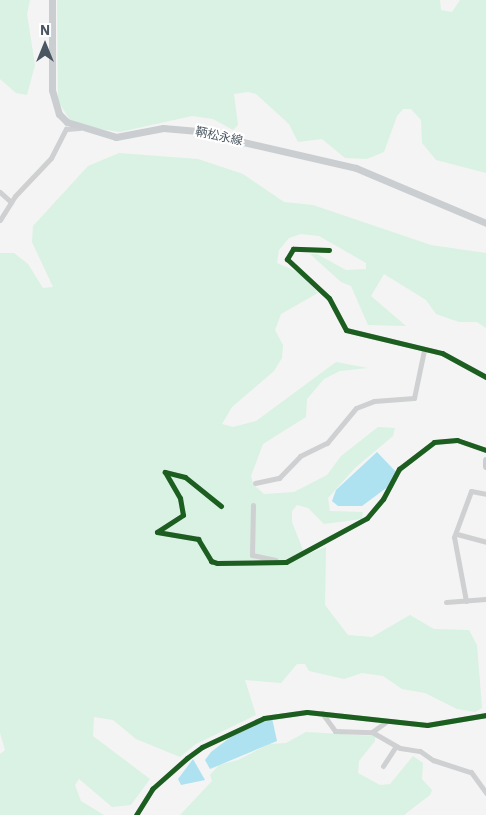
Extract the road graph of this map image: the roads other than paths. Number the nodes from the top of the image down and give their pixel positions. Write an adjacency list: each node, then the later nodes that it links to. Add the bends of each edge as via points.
1 (52, 0): 2 (main road, 鞆松永線, via 54,103 67,122)
2 (79, 128): 4 (street, via 66,129 51,158); 6 (main road, 鞆松永線, via 116,136 176,128 278,149 379,175)
3 (0, 192): 4 (street)
4 (11, 202): 5 (street)
5 (0, 220)
6 (486, 223)
7 (329, 250): 8 (street, via 293,249 287,259 329,298 346,330)
8 (424, 350): 9 (street, via 442,352); 13 (street, via 414,398 374,401 356,408 327,443 300,456 279,478)
9 (486, 377)
10 (486, 450): 19 (street, via 457,440 434,442 398,468 383,499 367,518 290,561)
11 (486, 460): 12 (main road)
12 (486, 466)
13 (256, 482)
14 (486, 494): 17 (street, via 471,491)
15 (253, 505): 19 (street, via 252,555)
16 (221, 506): 19 (street, via 185,476 165,472 180,498 183,515 157,532 198,539 211,560 217,563)
17 (457, 534): 18 (street); 21 (street, via 453,545 462,570)
18 (486, 542)
19 (280, 562)
20 (486, 599): 21 (street)
21 (466, 601): 22 (street)
22 (446, 602)
23 (322, 713): 25 (street); 26 (street, via 336,731); 30 (street, via 278,714 202,747 152,789)
24 (486, 715): 25 (street, via 427,725)
25 (387, 722): 26 (street)
26 (372, 732): 27 (street)
27 (396, 746): 28 (street); 29 (street, via 420,751 433,760 471,772)
28 (383, 766)
29 (486, 793)
30 (136, 815)

